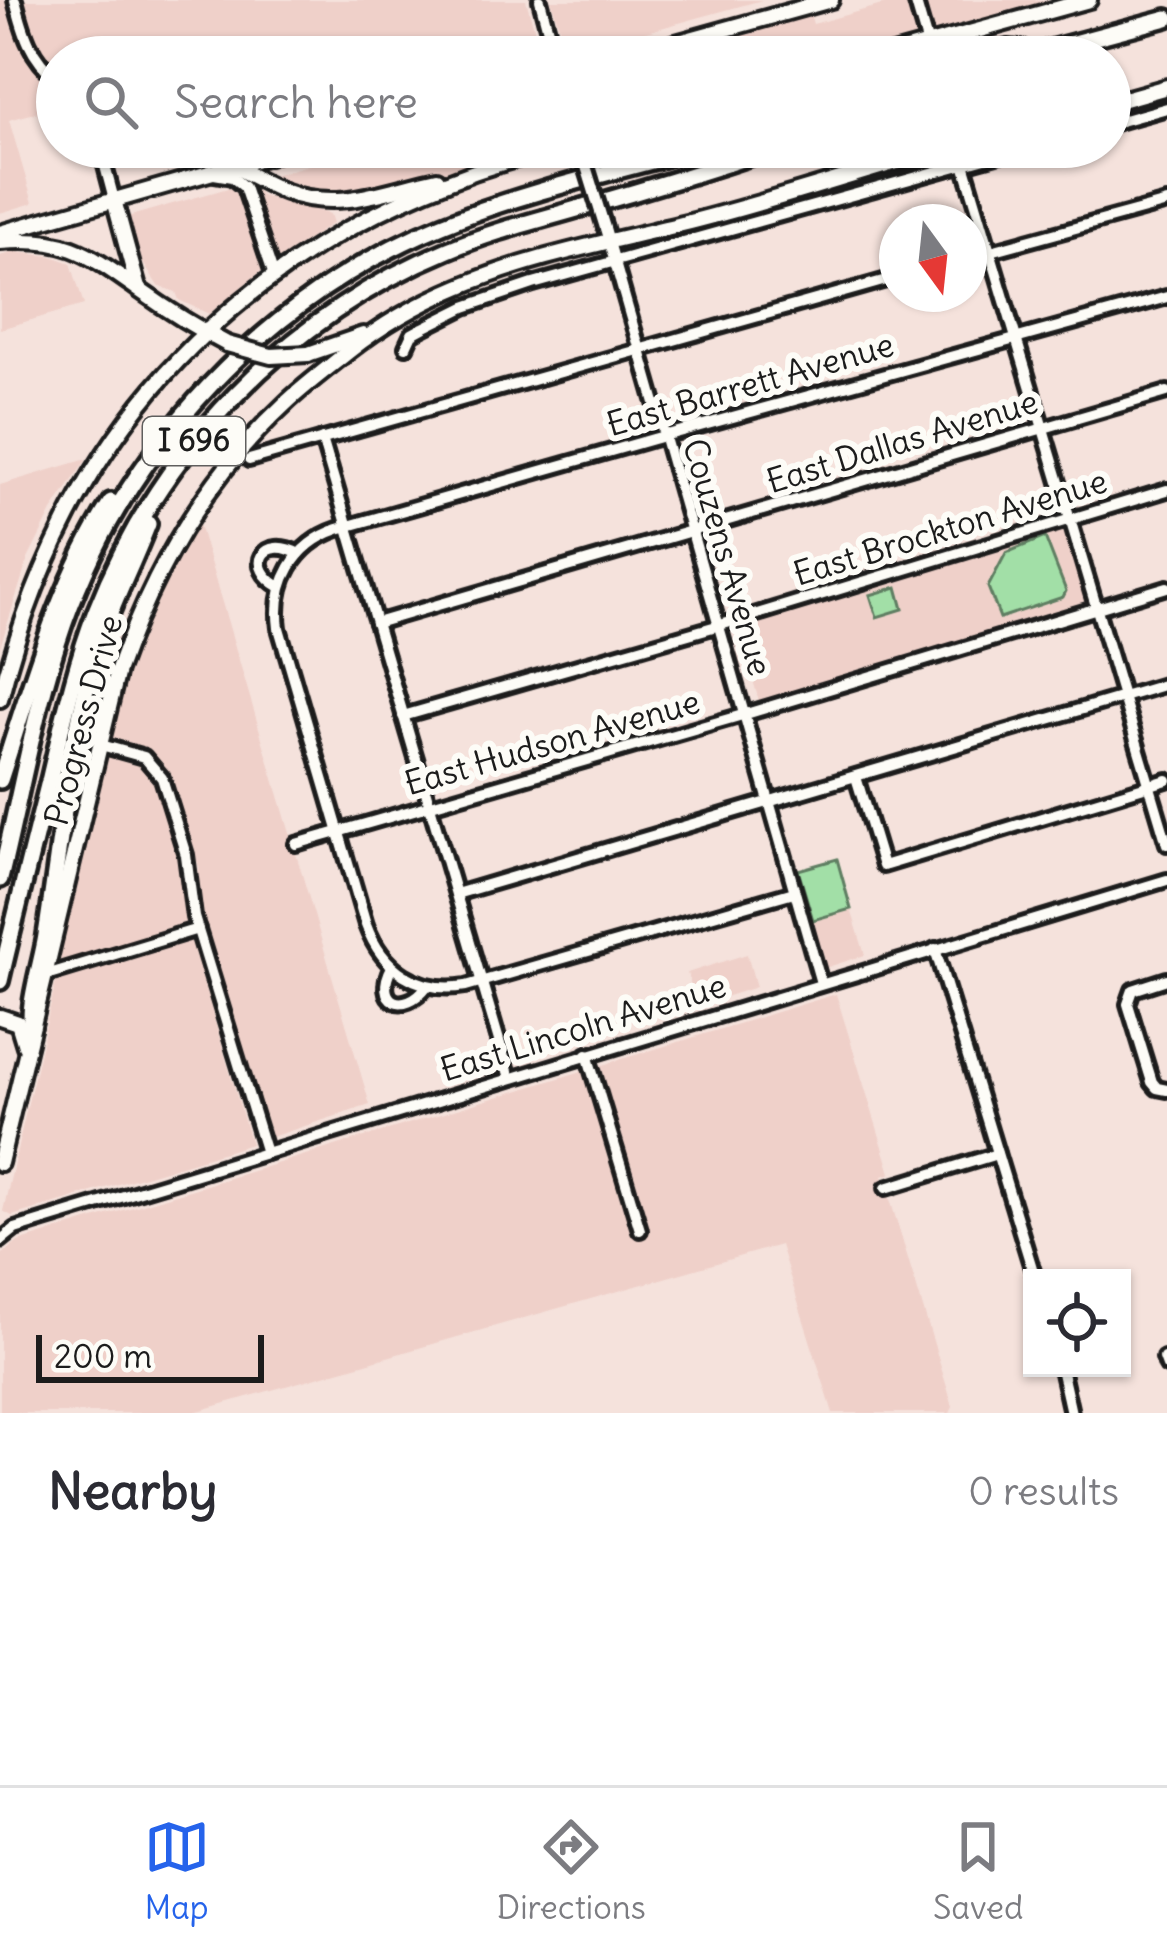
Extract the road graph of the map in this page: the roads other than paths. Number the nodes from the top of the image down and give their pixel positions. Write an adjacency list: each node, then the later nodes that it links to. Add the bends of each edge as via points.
1 (14, 0): 13 (street)
2 (540, 0): 8 (street)
3 (831, 0): 6 (main road)
4 (915, 0): 10 (street)
5 (1089, 0): 11 (main road)
6 (809, 3): 9 (main road)
7 (1167, 18): 12 (highway)
8 (549, 36)
9 (697, 36)
10 (926, 36)
11 (957, 36)
12 (1103, 36)
13 (36, 58)
14 (1167, 87): 15 (main road)
15 (1131, 97)
16 (1167, 108): 17 (street)
17 (1131, 118)
18 (106, 168): 30 (street)
19 (227, 168): 29 (main road)
20 (238, 168): 28 (main road, via 286,192 334,201)
21 (484, 168): 28 (main road)
22 (586, 168): 32 (street, Couzens Avenue, bridge)
23 (629, 168): 49 (highway, I 696, via 486,208 373,259 252,344)
24 (716, 168): 52 (highway, I 696, via 482,237 368,290 262,369)
25 (879, 168): 32 (main road, Progress Drive)
26 (950, 168): 35 (street)
27 (965, 168): 34 (street)
28 (477, 170): 36 (main road, via 362,220)
29 (209, 173): 30 (main road); 36 (street, via 242,183)
30 (114, 200): 33 (main road); 38 (main road)
31 (1167, 203): 34 (street)
32 (606, 235): 35 (street, Couzens Avenue); 40 (main road, Progress Drive, via 462,285)
33 (0, 237): 38 (main road, via 68,246)
34 (989, 251): 42 (street)
35 (613, 261): 43 (street, via 465,307 417,331); 44 (street, Couzens Avenue)
36 (274, 276): 41 (main road)
37 (879, 282): 44 (street)
38 (138, 289): 41 (main road)
39 (1167, 297): 42 (street, East Barrett Avenue)
40 (373, 331): 41 (main road, bridge, via 308,354 271,356); 67 (main road, Progress Drive, via 282,406 193,512 137,618)
41 (205, 333): 64 (main road, via 119,430 68,512 32,592)
42 (1015, 339): 46 (street); 47 (street, East Barrett Avenue)
43 (406, 347)
44 (638, 348): 47 (street, Couzens Avenue); 48 (street)
45 (1167, 392): 46 (street, East Dallas Avenue)
46 (1042, 427): 53 (street); 55 (street, East Dallas Avenue)
47 (664, 436): 54 (street, East Barrett Avenue); 55 (street, Couzens Avenue)
48 (322, 439): 50 (street); 54 (street)
49 (153, 455): 69 (highway, via 113,498 78,562); 77 (highway, I 696, via 100,542 64,624)
50 (249, 460)
51 (1167, 490): 53 (street, East Brockton Avenue)
52 (158, 492): 86 (highway, I 696, via 108,584 73,682); 91 (highway, via 84,699)
53 (1070, 520): 59 (street); 61 (street, East Brockton Avenue)
54 (347, 526): 56 (street, East Barrett Avenue); 60 (street)
55 (692, 532): 60 (street, East Dallas Avenue); 61 (street, Couzens Avenue)
56 (299, 554): 57 (street); 57 (street, East Barrett Avenue, via 277,547 261,558 263,574)
57 (280, 587): 74 (street, via 279,628)
58 (1167, 587): 59 (street, East Hudson Avenue)
59 (1096, 608): 63 (street); 65 (street, East Hudson Avenue)
60 (376, 622): 66 (street)
61 (720, 625): 65 (street, Couzens Avenue); 66 (street, East Brockton Avenue)
62 (1167, 684): 63 (street)
63 (1123, 697): 68 (street); 71 (street)
64 (0, 699)
65 (746, 714): 72 (street, Couzens Avenue); 73 (street, East Hudson Avenue)
66 (403, 716): 73 (street)
67 (100, 745): 81 (street, via 144,757 163,778); 84 (main road, Progress Drive)
68 (856, 777): 71 (street, via 883,866); 72 (street)
69 (0, 780)
70 (1167, 780): 71 (street)
71 (1149, 786): 76 (street)
72 (770, 803): 79 (street, Couzens Avenue); 80 (street)
73 (430, 805): 74 (street, East Hudson Avenue); 80 (street)
74 (339, 832): 75 (street, East Hudson Avenue); 83 (street, via 370,934)
75 (296, 844)
76 (1167, 844)
77 (0, 879)
78 (1167, 880): 82 (street, East Lincoln Avenue)
79 (794, 892): 87 (street); 88 (street, Couzens Avenue)
80 (456, 894): 87 (street)
81 (198, 928): 84 (street); 96 (street)
82 (935, 949): 88 (street, East Lincoln Avenue); 97 (street)
83 (392, 968): 89 (street); 89 (street, via 385,987 396,1003 413,1001)
84 (46, 975): 91 (main road, Progress Drive)
85 (1167, 979): 95 (street, via 1128,999 1152,1082)
86 (0, 980)
87 (482, 982): 89 (street); 94 (street)
88 (821, 983): 93 (street, East Lincoln Avenue)
89 (427, 986)
90 (6, 1018): 92 (main road, via 22,1030)
91 (32, 1026): 92 (main road, Progress Drive)
92 (26, 1052): 98 (main road, Progress Drive)
93 (587, 1054): 94 (street, East Lincoln Avenue); 100 (street)
94 (510, 1078): 96 (street, East Lincoln Avenue)
95 (1167, 1090)
96 (266, 1153): 101 (street, East Lincoln Avenue, via 10,1226)
97 (997, 1154): 99 (street); 102 (street)
98 (0, 1163)
99 (886, 1188)
100 (640, 1230)
101 (0, 1241)
102 (1031, 1269)
103 (1062, 1377): 104 (street)
104 (1071, 1413)

